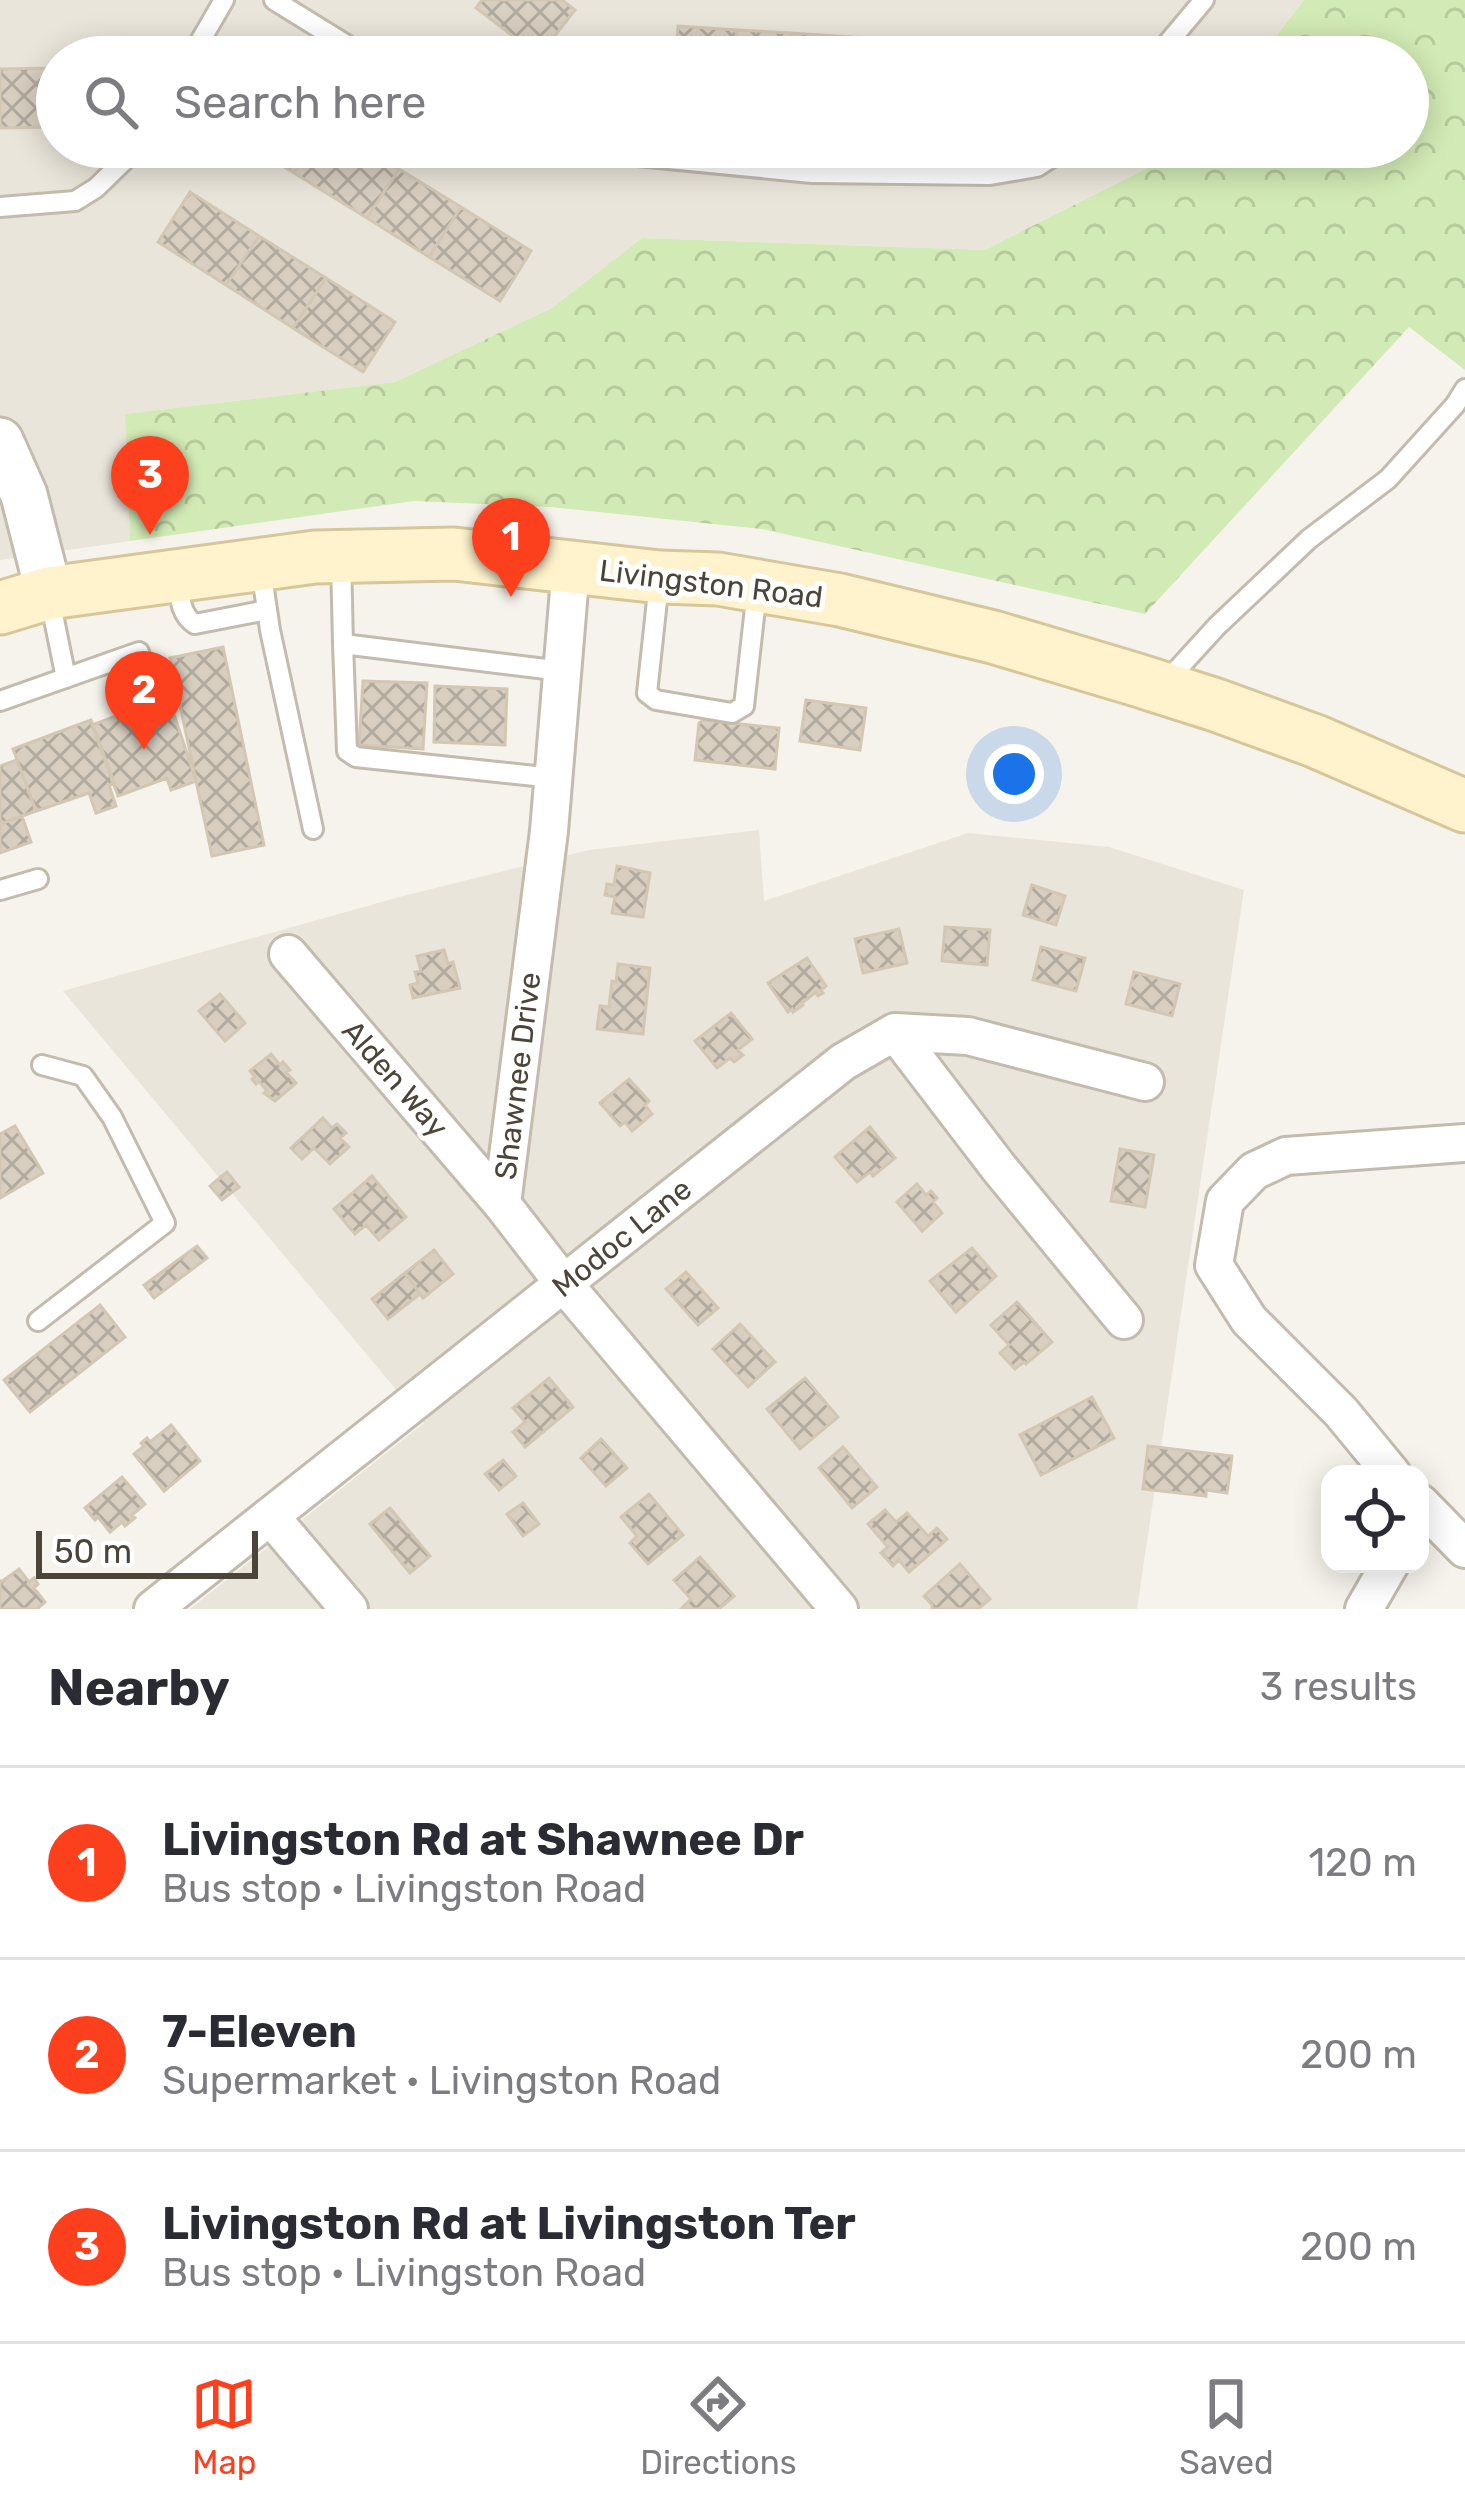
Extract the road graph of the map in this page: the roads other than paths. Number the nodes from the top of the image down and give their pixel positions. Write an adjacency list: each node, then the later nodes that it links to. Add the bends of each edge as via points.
1 (224, 0): 4 (lane)
2 (274, 0): 5 (lane)
3 (1204, 0): 6 (lane)
4 (203, 36)
5 (332, 36)
6 (1174, 36)
7 (116, 168): 10 (lane, via 75,201)
8 (761, 168): 9 (lane, via 990,175)
9 (1026, 168)
10 (0, 207)
11 (1465, 389): 24 (lane, via 1388,478 1309,538)
12 (0, 441): 18 (street, via 24,495)
13 (341, 556): 14 (main road, Livingston Road, via 454,554); 16 (main road, Livingston Road); 20 (lane)
14 (571, 566): 15 (main road, Livingston Road); 22 (street, Shawnee Drive)
15 (660, 577): 17 (main road, Livingston Road); 17 (lane, via 646,693 732,713 744,706)
16 (264, 587): 18 (main road, Livingston Road, via 177,575); 28 (lane)
17 (757, 588): 24 (main road, Livingston Road, via 994,637)
18 (49, 593): 19 (main road, Livingston Road); 23 (lane)
19 (0, 608)
20 (343, 644): 22 (lane); 26 (lane, via 347,751 356,757)
21 (139, 652): 23 (lane)
22 (562, 670): 26 (street, Shawnee Drive)
23 (66, 678): 25 (lane)
24 (1161, 688): 27 (main road, Livingston Road, via 1315,741)
25 (0, 701)
26 (554, 778): 36 (street, Shawnee Drive)
27 (1465, 806)
28 (313, 829)
29 (38, 879): 30 (lane)
30 (0, 890)
31 (289, 954): 36 (street, Alden Way)
32 (895, 1032): 34 (street, via 968,1036); 37 (street, Modoc Lane, via 843,1062); 38 (street)
33 (42, 1065): 39 (lane, via 83,1076 165,1223)
34 (1145, 1082)
35 (1465, 1143): 40 (street, via 1286,1156 1254,1171 1226,1202 1214,1265 1250,1320)
36 (502, 1204): 37 (street, Shawnee Drive)
37 (564, 1284): 42 (street, Modoc Lane); 47 (street, Shawnee Drive)
38 (1124, 1320)
39 (38, 1321)
40 (1385, 1465)
41 (1429, 1515): 43 (street)
42 (270, 1516): 45 (street, Modoc Lane); 46 (street)
43 (1465, 1549)
44 (1385, 1573): 48 (street)
45 (153, 1609)
46 (349, 1609)
47 (839, 1609)
48 (1364, 1609)

